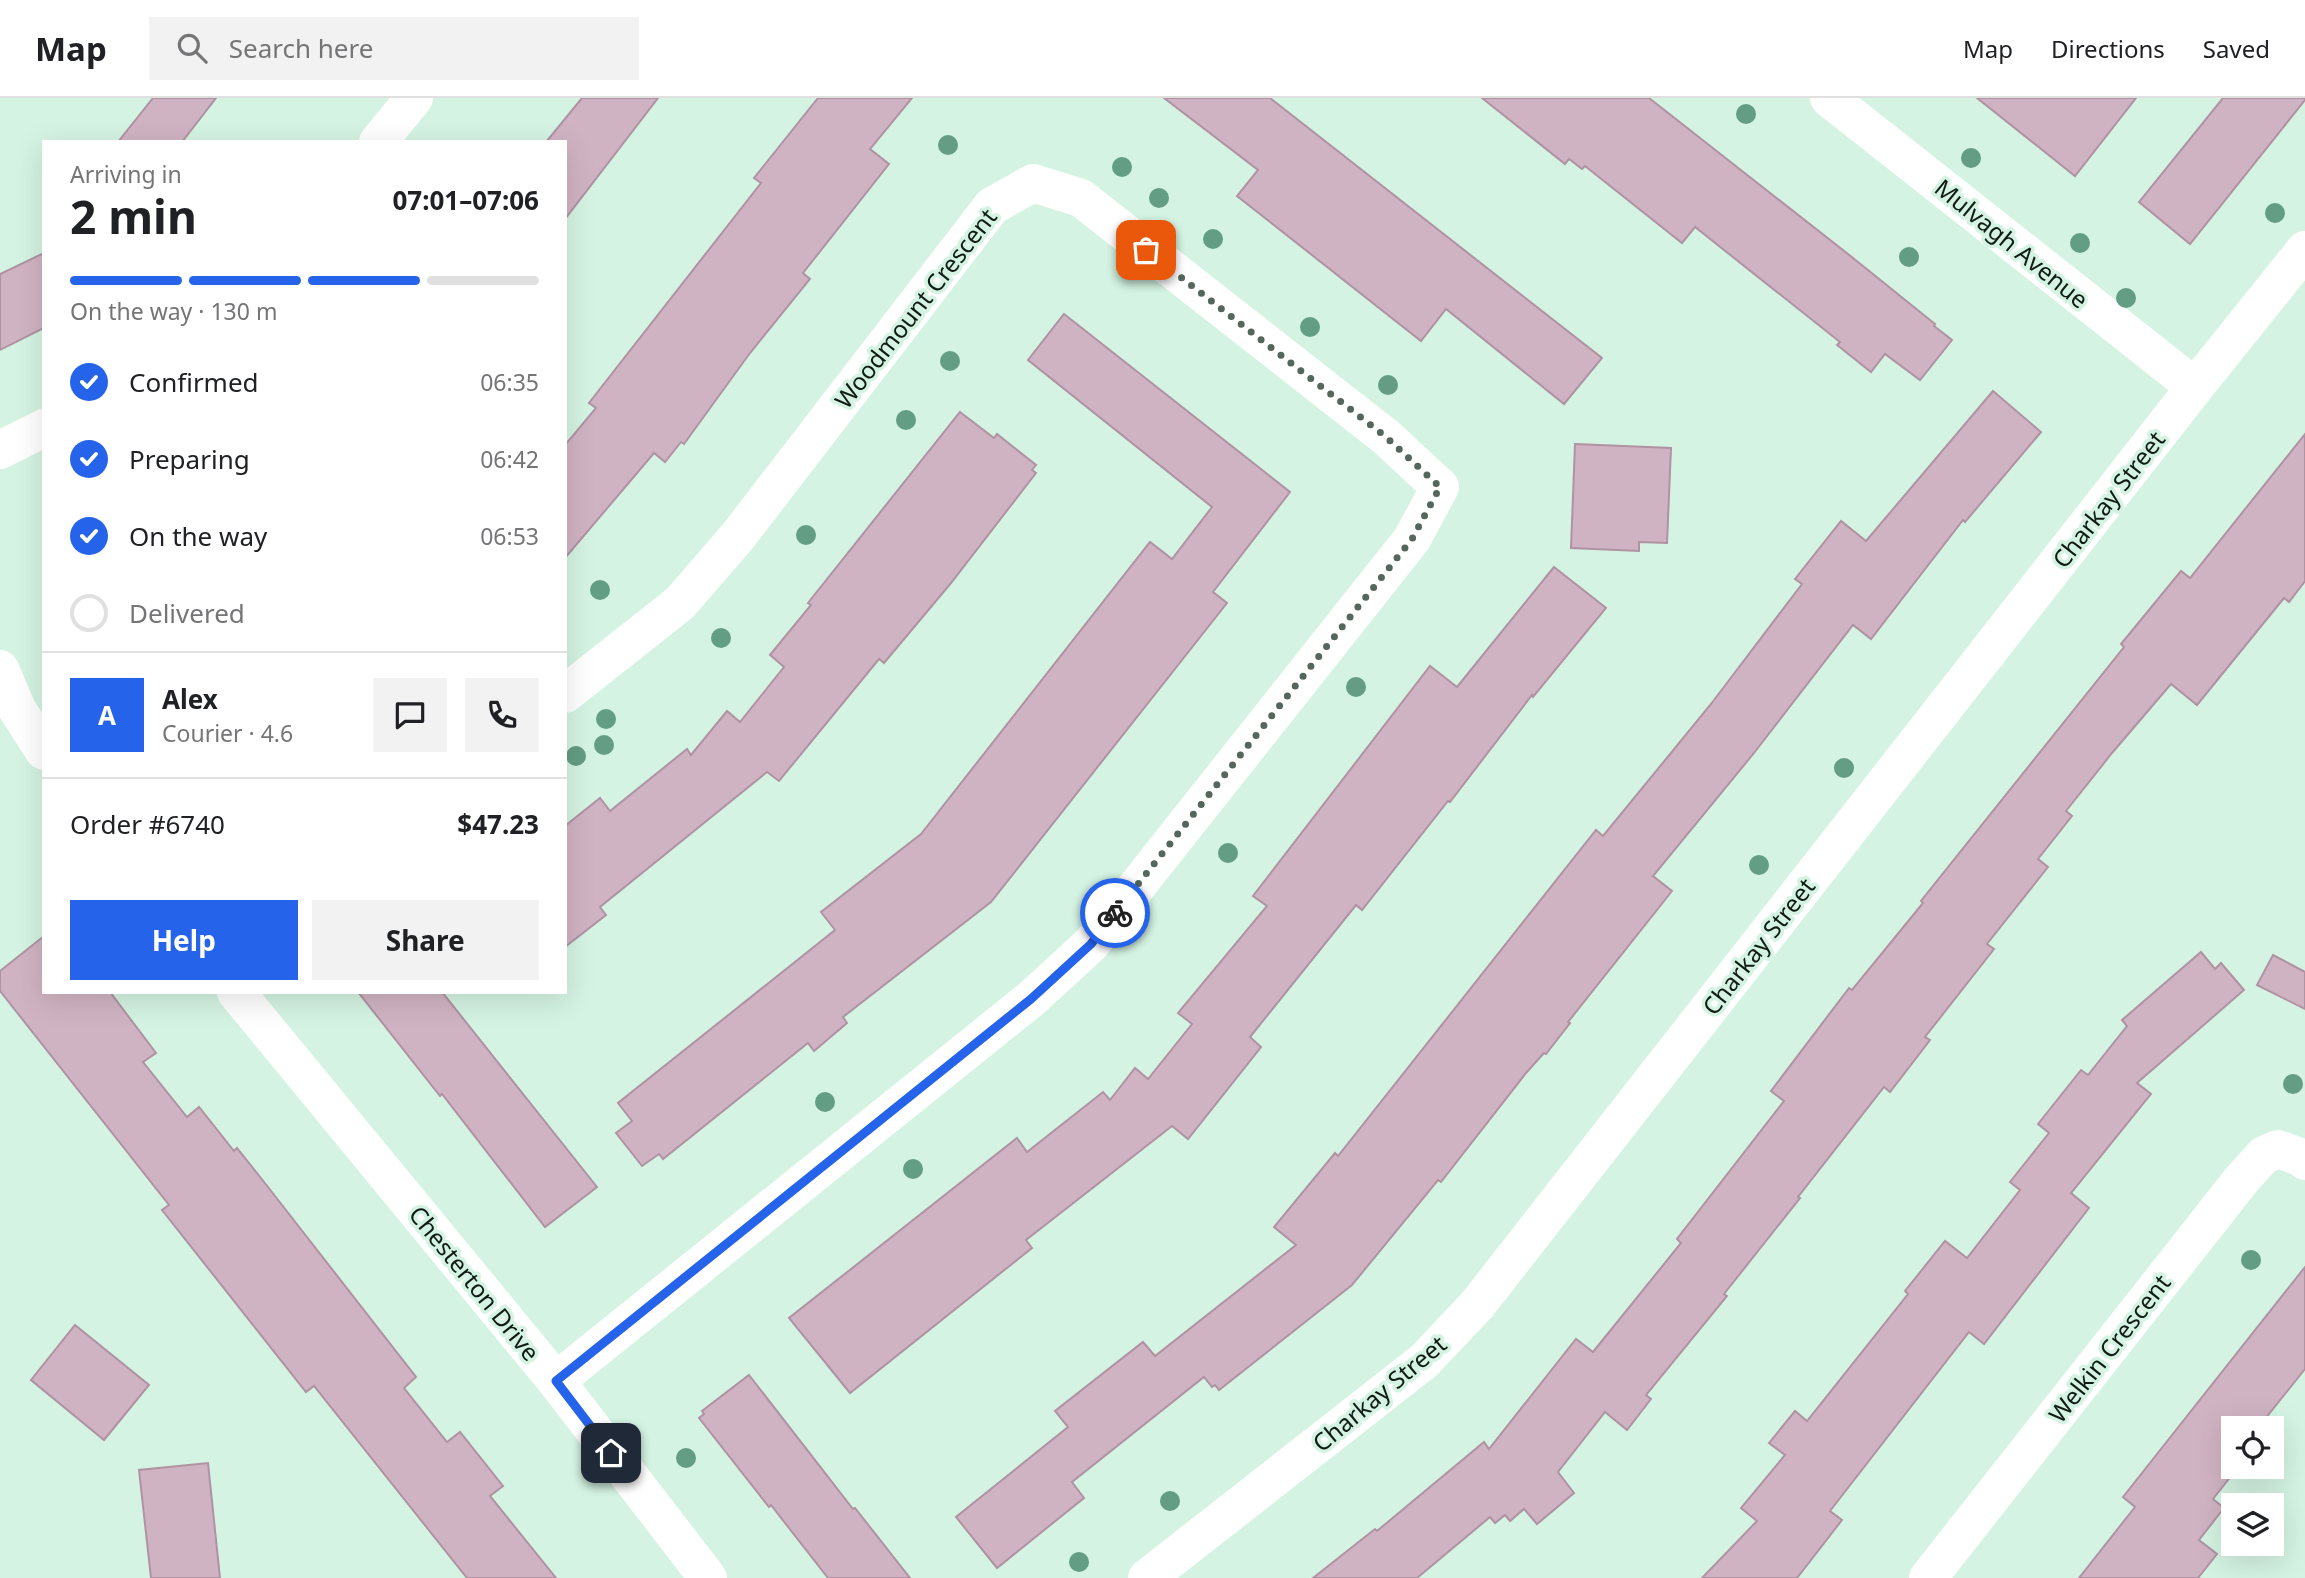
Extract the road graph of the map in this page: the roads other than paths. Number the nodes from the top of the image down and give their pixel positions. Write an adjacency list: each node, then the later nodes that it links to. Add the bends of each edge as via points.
1 (414, 98): 3 (street)
2 (1829, 98): 5 (street, Mulvagh Avenue)
3 (380, 140)
4 (2305, 250): 5 (street, Charkay Street)
5 (2195, 387): 16 (street, Charkay Street, via 1477,1305 1424,1361)
6 (42, 429): 7 (street)
7 (0, 450)
8 (0, 669): 10 (street)
9 (567, 692): 14 (street, Woodmount Crescent, via 680,603 738,536 992,206 1033,183 1081,198 1386,437 1440,487 1412,539 1091,944 1031,999)
10 (9, 713): 11 (street)
11 (42, 749)
12 (238, 994): 14 (street, Chesterton Drive)
13 (2305, 1161): 17 (street, Welkin Crescent, via 2278,1149 2264,1155 2242,1179)
14 (556, 1381): 15 (street, Chesterton Drive)
15 (708, 1578)
16 (1147, 1578)
17 (1928, 1578)

